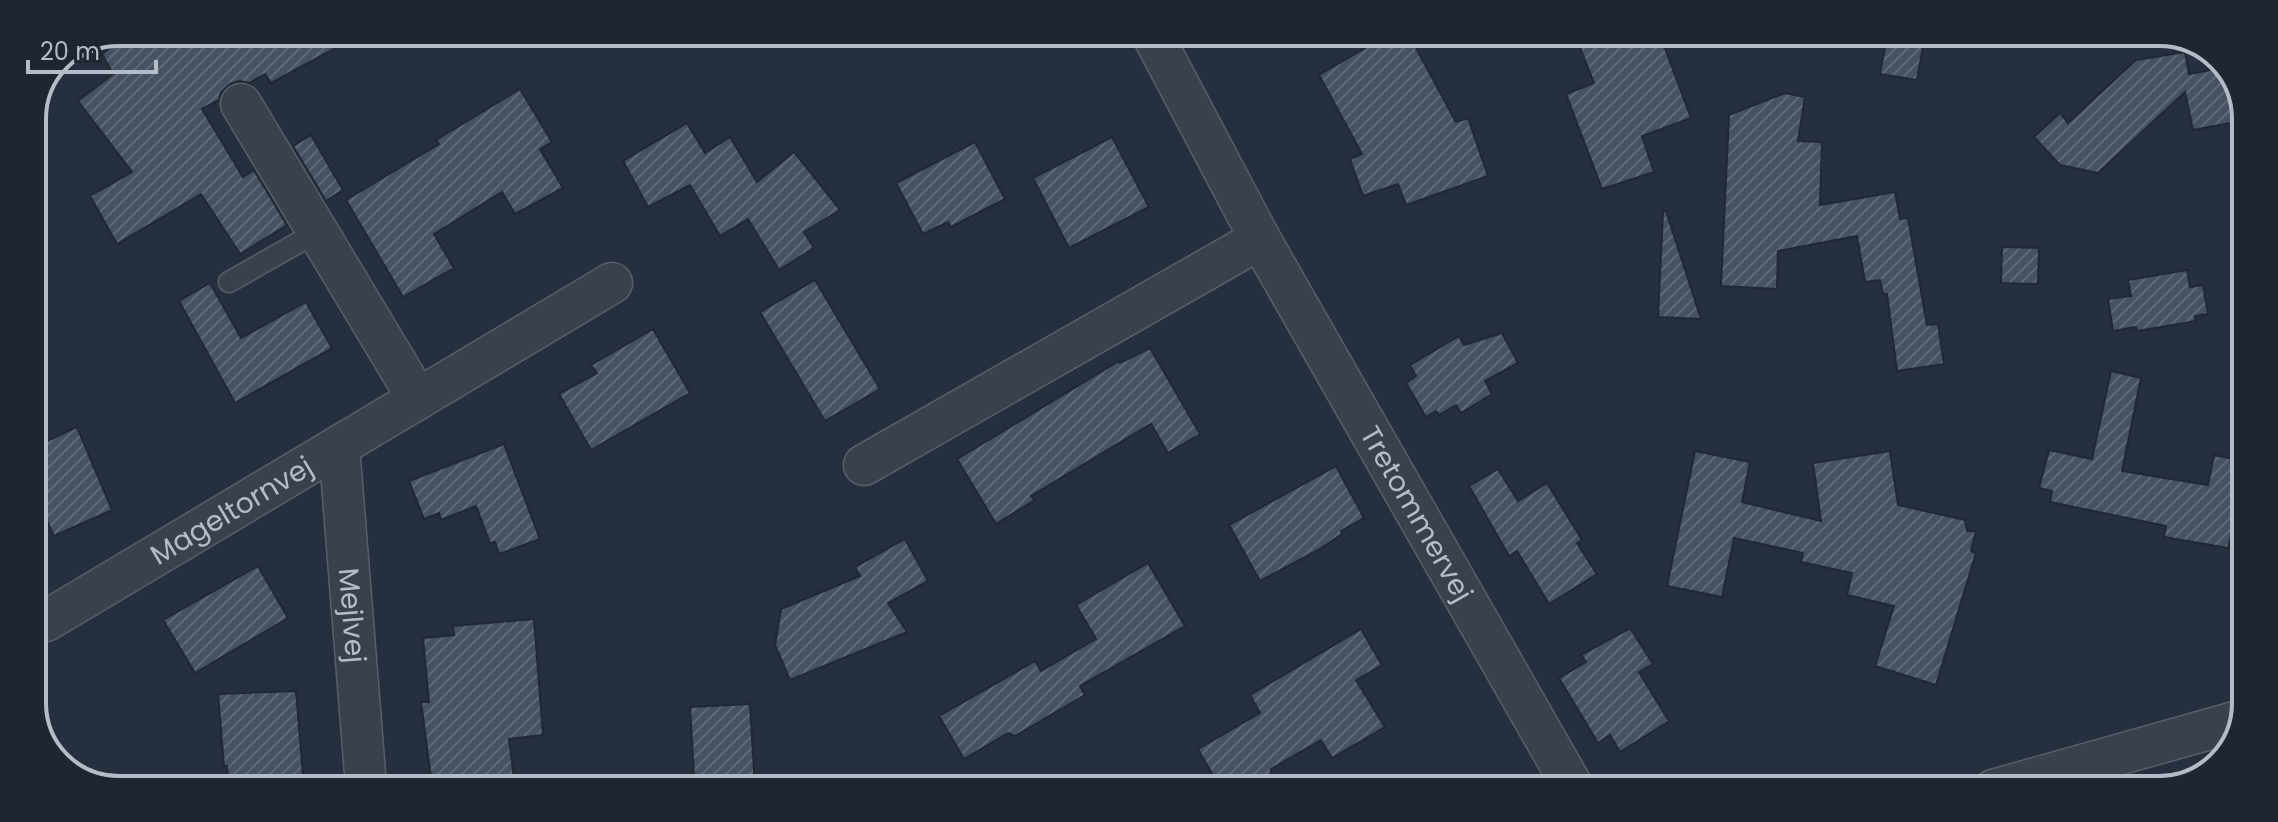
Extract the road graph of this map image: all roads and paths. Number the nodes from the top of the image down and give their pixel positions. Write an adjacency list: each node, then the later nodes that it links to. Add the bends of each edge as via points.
1 (1158, 46): 4 (street, Tretommervej)
2 (241, 104): 3 (street)
3 (317, 232): 5 (lane); 7 (street)
4 (1260, 239): 9 (street); 13 (street, Tretommervej)
5 (229, 282)
6 (612, 283): 7 (street, Mageltornvej)
7 (418, 399): 8 (street, Mageltornvej)
8 (339, 446): 10 (street, Mageltornvej); 12 (street, Mejlvej)
9 (864, 465)
10 (46, 621)
11 (2229, 724): 14 (street)
12 (365, 776)
13 (1567, 776)
14 (2043, 776)

